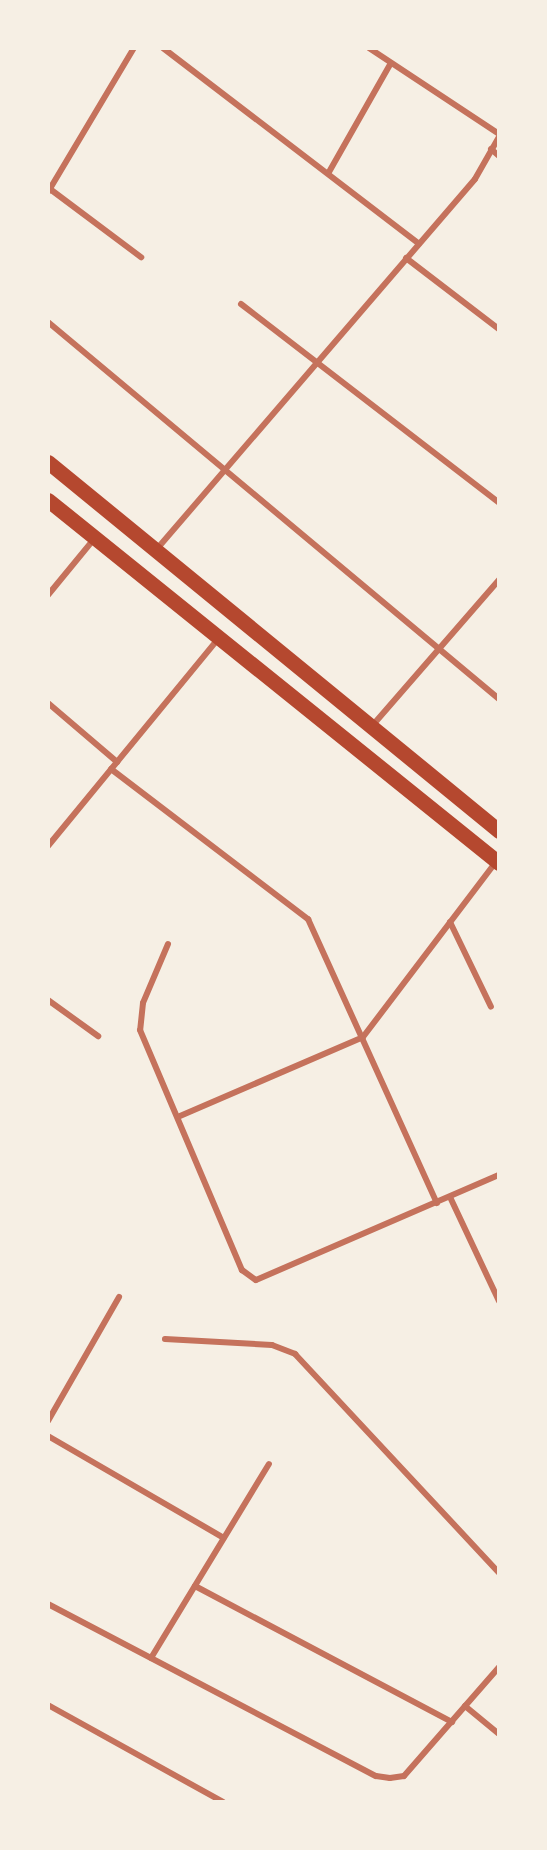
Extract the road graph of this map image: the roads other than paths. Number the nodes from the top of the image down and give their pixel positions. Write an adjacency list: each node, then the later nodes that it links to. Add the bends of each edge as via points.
1 (134, 48): 9 (street)
2 (163, 48): 8 (street)
3 (369, 48): 4 (street)
4 (391, 63): 5 (street); 8 (street)
5 (499, 136): 6 (street)
6 (491, 150): 7 (street); 10 (street, via 475,179)
7 (499, 156)
8 (329, 172): 10 (street)
9 (49, 190): 11 (street)
10 (419, 244): 12 (street)
11 (141, 257)
12 (406, 258): 15 (street); 16 (street)
13 (241, 304): 16 (street)
14 (48, 322): 18 (street)
15 (499, 329)
16 (317, 363): 18 (street); 20 (street)
17 (48, 462): 22 (main road)
18 (227, 468): 22 (street); 26 (street)
19 (48, 500): 21 (main road)
20 (499, 503)
21 (95, 539): 24 (street); 25 (main road)
22 (156, 550): 29 (main road)
23 (499, 580): 26 (street)
24 (48, 595)
25 (219, 638): 30 (street); 34 (main road)
26 (440, 648): 27 (street); 29 (street)
27 (499, 699)
28 (48, 703): 30 (street)
29 (372, 727): 32 (main road)
30 (117, 762): 31 (street)
31 (111, 769): 33 (street); 40 (street, via 308,919)
32 (499, 831)
33 (48, 846)
34 (498, 862): 35 (street)
35 (450, 922): 38 (street); 40 (street)
36 (168, 944): 41 (street, via 143,1003 140,1030)
37 (48, 1000): 39 (street)
38 (491, 1007)
39 (98, 1036)
40 (363, 1037): 41 (street); 44 (street)
41 (180, 1116): 44 (street, via 242,1270 256,1280)
42 (499, 1175): 43 (street)
43 (450, 1197): 44 (street); 46 (street)
44 (437, 1203)
45 (119, 1297): 48 (street)
46 (499, 1301)
47 (165, 1339): 52 (street, via 272,1345 295,1354)
48 (48, 1421)
49 (48, 1436): 51 (street)
50 (269, 1464): 51 (street)
51 (224, 1538): 53 (street)
52 (499, 1573)
53 (195, 1586): 55 (street); 59 (street)
54 (48, 1604): 55 (street)
55 (151, 1658): 59 (street, via 376,1776 404,1776)
56 (499, 1667): 58 (street)
57 (48, 1705): 61 (street)
58 (465, 1706): 59 (street); 60 (street)
59 (452, 1722)
60 (499, 1734)
61 (222, 1802)

